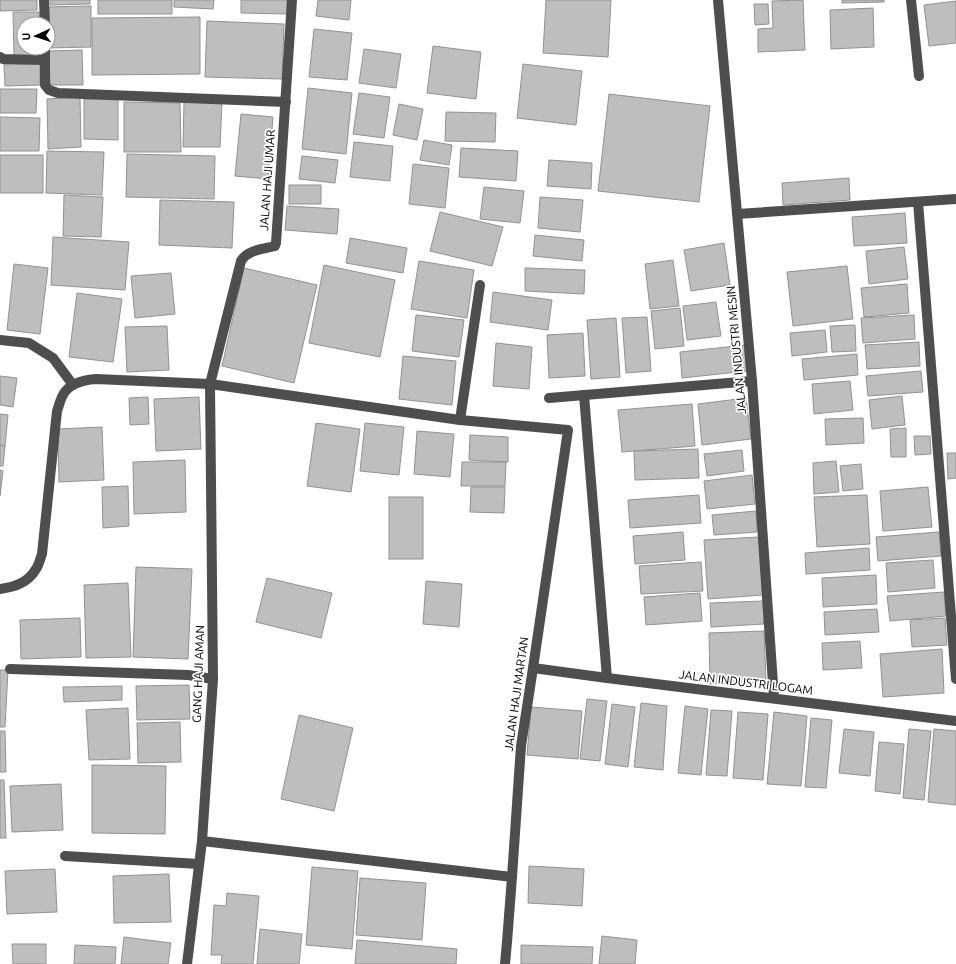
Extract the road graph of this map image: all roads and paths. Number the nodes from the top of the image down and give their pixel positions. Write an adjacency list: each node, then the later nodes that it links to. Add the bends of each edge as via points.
1 (44, 0): 5 (street)
2 (292, 0): 10 (street, JALAN HAJI UMAR)
3 (718, 0): 13 (street, JALAN INDUSTRI MESIN)
4 (911, 0): 9 (street)
5 (44, 16)
6 (45, 56): 8 (street)
7 (0, 57): 8 (street)
8 (45, 60): 10 (street, via 45,85 49,90 58,93)
9 (919, 76)
10 (286, 102): 17 (street, JALAN HAJI UMAR, via 276,243 274,246 244,256)
11 (956, 199): 12 (street)
12 (918, 202): 13 (street); 27 (street)
13 (737, 214): 16 (street, JALAN INDUSTRI MESIN)
14 (480, 285): 21 (street)
15 (0, 340): 18 (street, via 29,343 53,358)
16 (752, 381): 19 (street); 28 (street, JALAN INDUSTRI MESIN)
17 (210, 384): 18 (street, via 96,379 83,380); 21 (street); 26 (street, GANG HAJI AMAN)
18 (73, 385): 22 (street, via 63,394 57,410 42,554 29,579 15,587)
19 (584, 395): 20 (street); 25 (street)
20 (549, 398)
21 (460, 420): 23 (street, JALAN HAJI MARTAN, via 568,430)
22 (0, 589)
23 (533, 668): 25 (street, JALAN INDUSTRI LOGAM); 33 (street, JALAN HAJI MARTAN, via 521,746)
24 (10, 669): 26 (street, via 188,675)
25 (607, 678): 28 (street, JALAN INDUSTRI LOGAM)
26 (213, 679): 30 (street, GANG HAJI AMAN)
27 (956, 679)
28 (774, 698): 29 (street, JALAN INDUSTRI LOGAM)
29 (956, 721)
30 (202, 841): 32 (street, GANG HAJI AMAN); 33 (street)
31 (65, 856): 32 (street)
32 (199, 864): 34 (street, GANG HAJI AMAN)
33 (512, 877): 35 (street, JALAN HAJI MARTAN)
34 (187, 964)
35 (504, 964)

